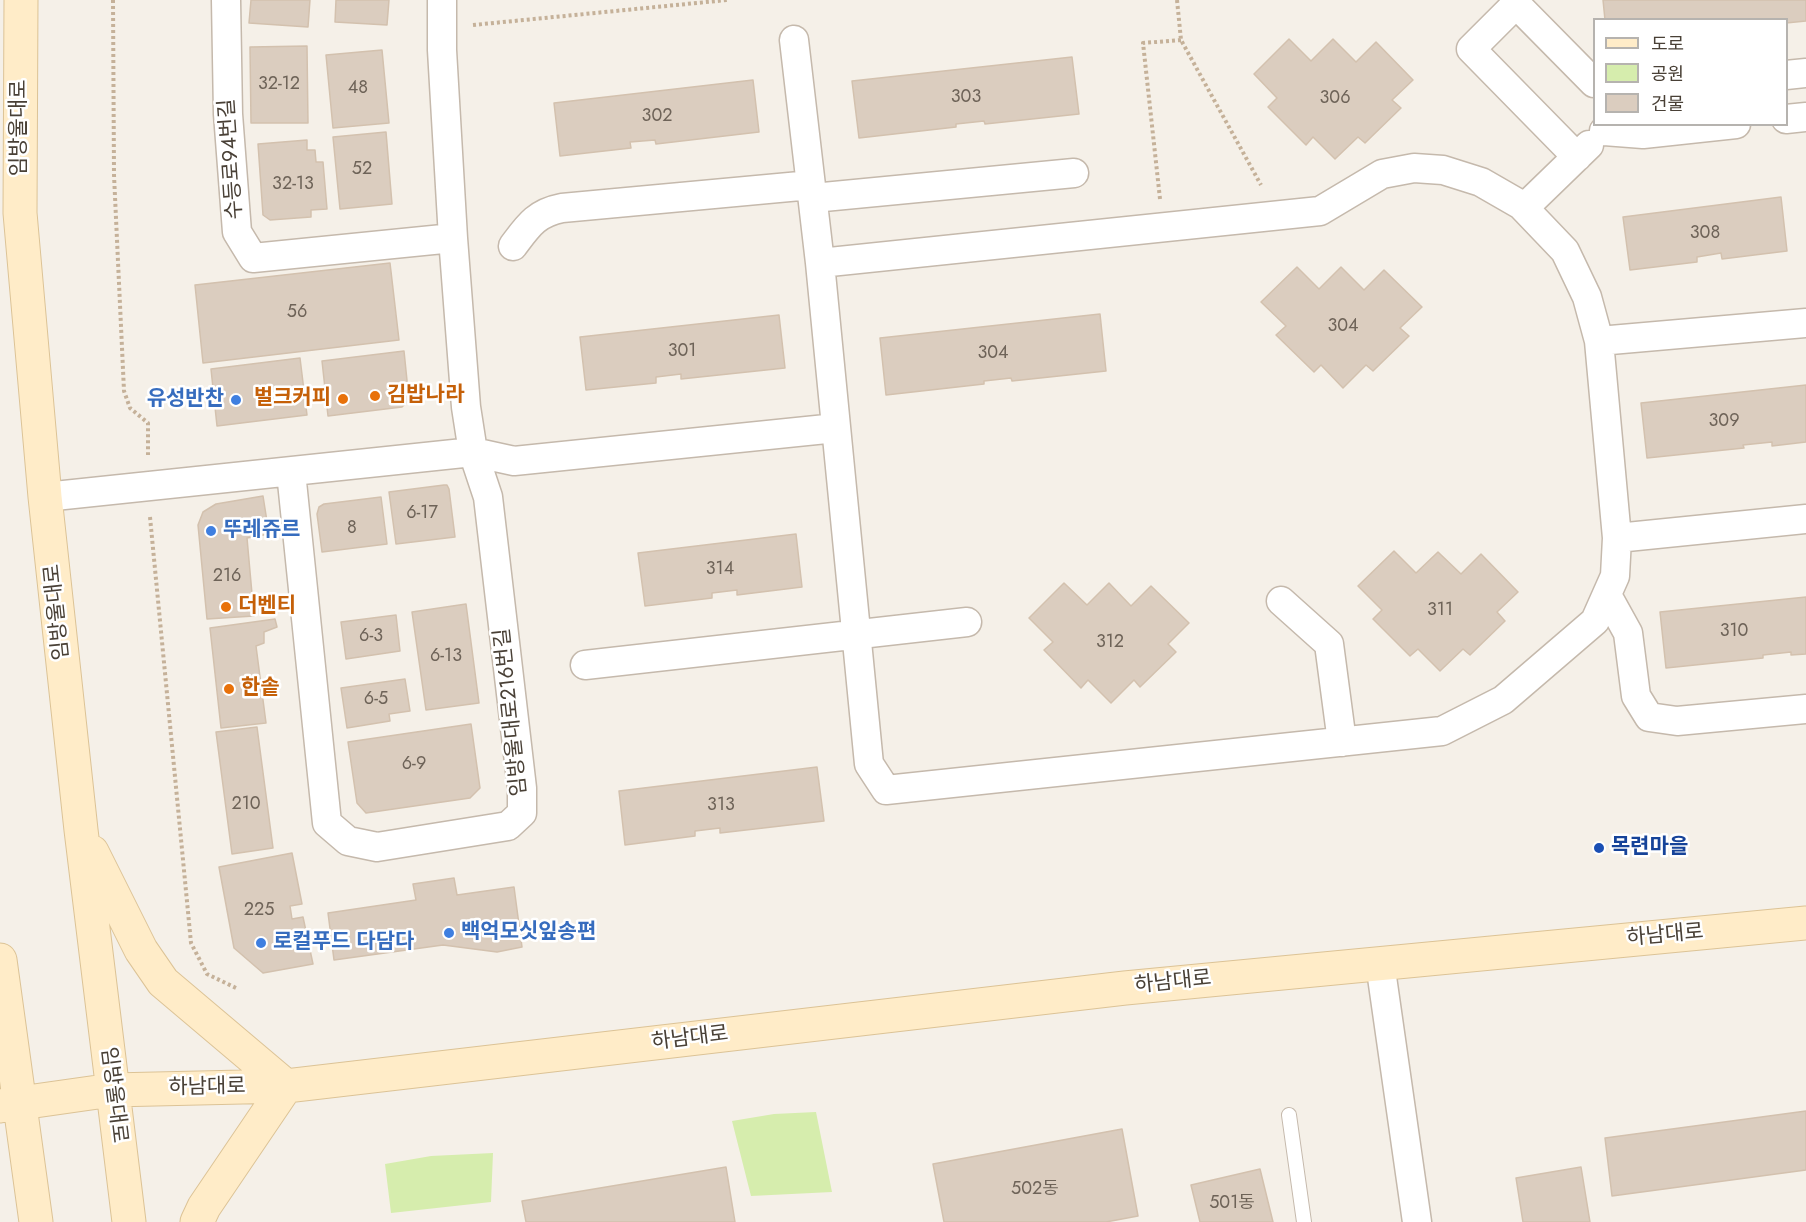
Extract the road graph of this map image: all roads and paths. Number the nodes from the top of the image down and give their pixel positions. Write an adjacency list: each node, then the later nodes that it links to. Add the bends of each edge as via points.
1 (21, 0): 32 (main road, 임방울대로, via 20,213)
2 (113, 0): 31 (path, via 114,175 124,391 130,408 148,423)
3 (226, 0): 23 (street, 수등로94번길, via 228,114 237,232 253,258)
4 (727, 0): 6 (path)
5 (1177, 0): 8 (path)
6 (442, 14): 23 (street)
7 (794, 40): 19 (street)
8 (1181, 40): 21 (path); 22 (path, via 1143,43)
9 (1806, 73): 10 (street)
10 (1788, 75)
11 (1593, 82): 17 (street, via 1516,4 1471,49)
12 (1806, 117): 13 (street)
13 (1788, 119)
14 (1706, 126): 16 (street)
15 (1607, 128): 16 (street, via 1643,134); 17 (street)
16 (1676, 128)
17 (1577, 157): 20 (street)
18 (1074, 173): 19 (street)
19 (812, 191): 24 (street, via 548,210 534,220); 25 (street)
20 (1524, 208): 21 (street, via 1481,182 1443,170 1414,168 1382,174 1320,211); 27 (street, via 1564,251 1587,297)
21 (1278, 216): 22 (street)
22 (1163, 228): 25 (street)
23 (453, 238): 29 (street, via 466,407)
24 (513, 246)
25 (820, 263): 28 (street)
26 (1806, 323): 27 (street)
27 (1599, 341): 34 (street)
28 (836, 428): 29 (street, via 514,461); 38 (street)
29 (474, 452): 30 (street); 30 (street, 임방울대로216번길, via 488,497 522,813 508,826 376,847 348,841 327,823)
30 (291, 472): 31 (street)
31 (148, 487): 32 (street); 46 (path, via 191,943 207,974)
32 (45, 498): 42 (main road, 임방울대로)
33 (1806, 519): 34 (street)
34 (1617, 538): 35 (street, via 1615,576)
35 (1606, 595): 40 (street, via 1628,633 1636,696 1649,717 1677,721); 41 (street, via 1595,621 1503,700 1442,731)
36 (1281, 601): 41 (street, via 1329,644)
37 (967, 622): 38 (street)
38 (856, 635): 39 (street); 41 (street, via 869,764 886,790)
39 (585, 665)
40 (1806, 709)
41 (1342, 742)
42 (81, 830): 47 (main road, via 141,950 163,982); 48 (main road, 임방울대로)
43 (1806, 923): 45 (main road, 하남대로)
44 (0, 960): 49 (main road)
45 (1380, 963): 47 (main road, 하남대로, via 1125,988); 55 (street)
46 (236, 988)
47 (286, 1086): 48 (main road, 하남대로); 53 (main road)
48 (112, 1090): 49 (main road, 하남대로); 52 (main road, 임방울대로)
49 (9, 1105): 51 (main road)
50 (1289, 1115): 54 (lane)
51 (36, 1222)
52 (129, 1222)
53 (197, 1222)
54 (1304, 1222)
55 (1418, 1222)

